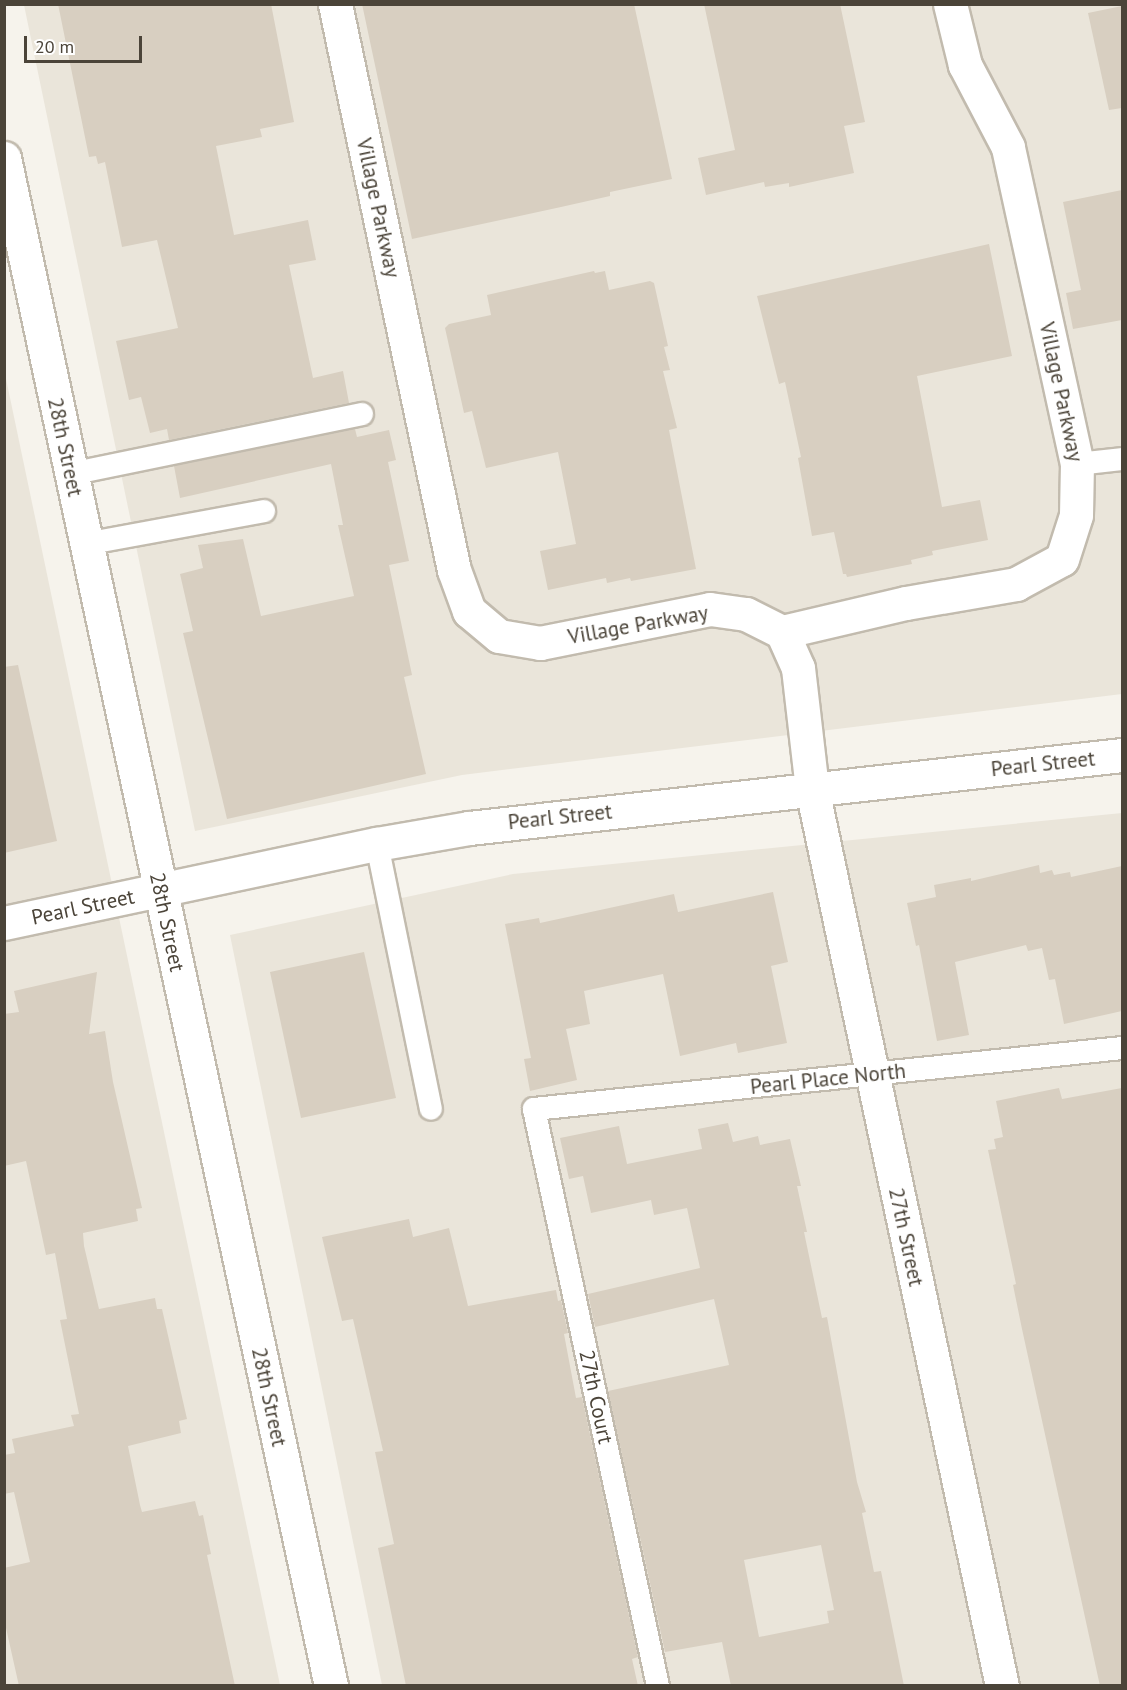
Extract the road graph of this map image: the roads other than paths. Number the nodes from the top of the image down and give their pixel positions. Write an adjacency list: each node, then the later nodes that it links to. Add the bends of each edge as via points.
1 (335, 4): 10 (street, Village Parkway, via 454,570 469,611 499,636 540,643 710,609 746,614)
2 (950, 4): 6 (street, Village Parkway, via 965,65 1008,147)
3 (4, 159): 7 (street, 28th Street)
4 (362, 414): 7 (lane)
5 (1122, 459): 6 (lane)
6 (1077, 464): 10 (street, Village Parkway, via 1076,515 1062,559 1016,584 906,603)
7 (70, 474): 9 (street, 28th Street)
8 (264, 511): 9 (lane)
9 (85, 544): 14 (street, 28th Street)
10 (782, 632): 12 (street, 27th Street, via 798,668)
11 (1122, 755): 12 (street, Pearl Street)
12 (812, 789): 13 (street, Pearl Street, via 469,828); 17 (street, 27th Street)
13 (377, 844): 14 (street, Pearl Street); 18 (lane)
14 (160, 891): 15 (street, Pearl Street); 20 (street, 28th Street)
15 (4, 923)
16 (1122, 1047): 17 (lane, Pearl Place North)
17 (871, 1074): 19 (lane, Pearl Place North); 22 (street, 27th Street)
18 (431, 1109)
19 (534, 1109): 21 (lane, 27th Court)
20 (331, 1686)
21 (658, 1686)
22 (1002, 1686)

